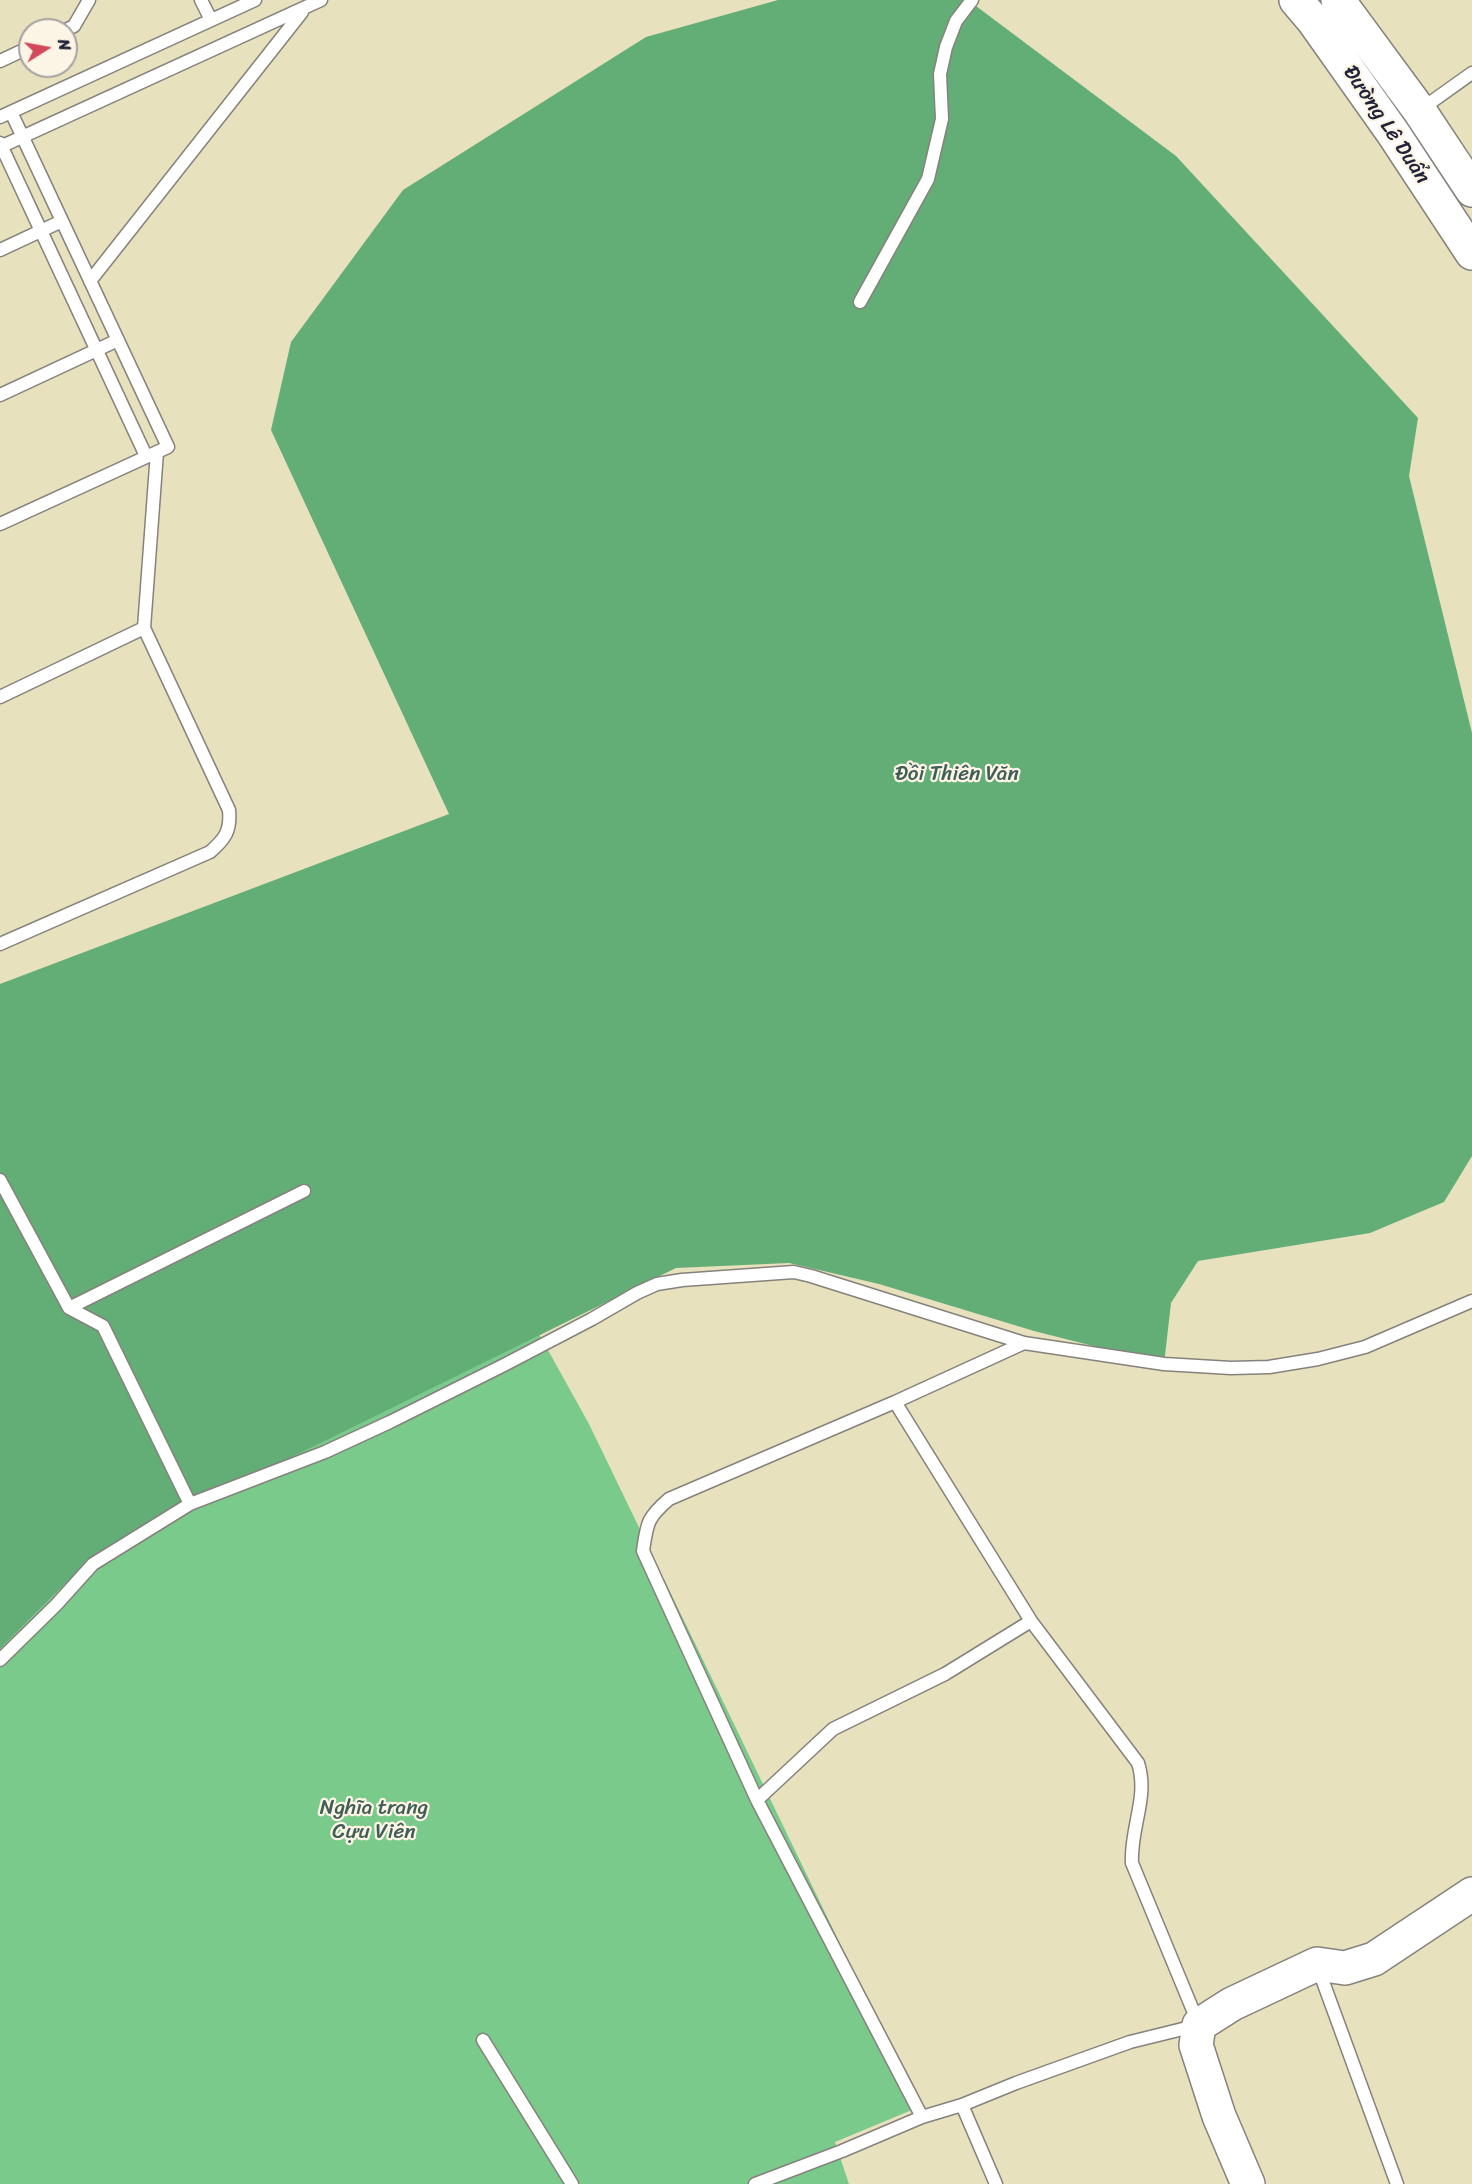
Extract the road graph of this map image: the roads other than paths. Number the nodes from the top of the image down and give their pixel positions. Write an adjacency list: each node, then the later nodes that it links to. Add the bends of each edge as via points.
1 (88, 0): 9 (lane)
2 (201, 0): 10 (lane)
3 (255, 0): 10 (lane)
4 (321, 0): 8 (lane)
5 (972, 0): 24 (lane, via 956,21 946,47 940,74 942,119 928,179)
6 (1296, 0): 22 (main road, Đường Lê Duẩn, via 1393,133)
7 (1338, 0): 14 (main road, Đường Lê Duẩn)
8 (304, 8): 16 (lane); 23 (lane)
9 (78, 19)
10 (211, 21): 15 (lane)
11 (18, 53): 12 (lane)
12 (0, 61)
13 (1472, 73): 14 (lane)
14 (1419, 110): 18 (main road, Đường Lê Duẩn)
15 (6, 114): 16 (lane)
16 (23, 137): 17 (lane); 19 (lane)
17 (0, 145): 20 (lane)
18 (1472, 190)
19 (62, 221): 20 (lane); 23 (lane)
20 (42, 230): 21 (lane); 26 (lane)
21 (0, 250)
22 (1472, 253)
23 (90, 281): 25 (lane)
24 (860, 302)
25 (118, 340): 26 (lane); 28 (lane)
26 (96, 350): 27 (lane); 28 (lane)
27 (0, 395)
28 (157, 452): 29 (lane); 30 (lane)
29 (0, 524)
30 (144, 628): 31 (lane); 32 (lane, via 229,810 230,825 210,852)
31 (0, 697)
32 (0, 944)
33 (0, 1180): 36 (lane)
34 (304, 1191): 36 (lane)
35 (1472, 1301): 37 (lane, via 1365,1347 1269,1367 1164,1364)
36 (69, 1308): 39 (lane, via 103,1326)
37 (1024, 1343): 38 (lane); 39 (lane, via 794,1272 657,1284 390,1422 325,1452)
38 (895, 1402): 40 (lane); 42 (lane, via 669,1499 647,1522 643,1551)
39 (190, 1504): 41 (lane, via 93,1564)
40 (1031, 1621): 42 (lane, via 945,1674 833,1729); 45 (lane, via 1138,1763 1143,1790 1132,1863)
41 (0, 1660)
42 (757, 1800): 48 (lane)
43 (1472, 1894): 44 (main road, via 1374,1959 1345,1968)
44 (1317, 1964): 45 (main road, via 1232,2004); 53 (lane)
45 (1199, 2025): 47 (lane, via 1130,2042); 52 (main road, via 1196,2045 1219,2116)
46 (483, 2040): 49 (lane)
47 (962, 2105): 48 (lane); 51 (lane)
48 (921, 2117): 50 (lane)
49 (572, 2184)
50 (755, 2184)
51 (996, 2184)
52 (1248, 2184)
53 (1397, 2184)

